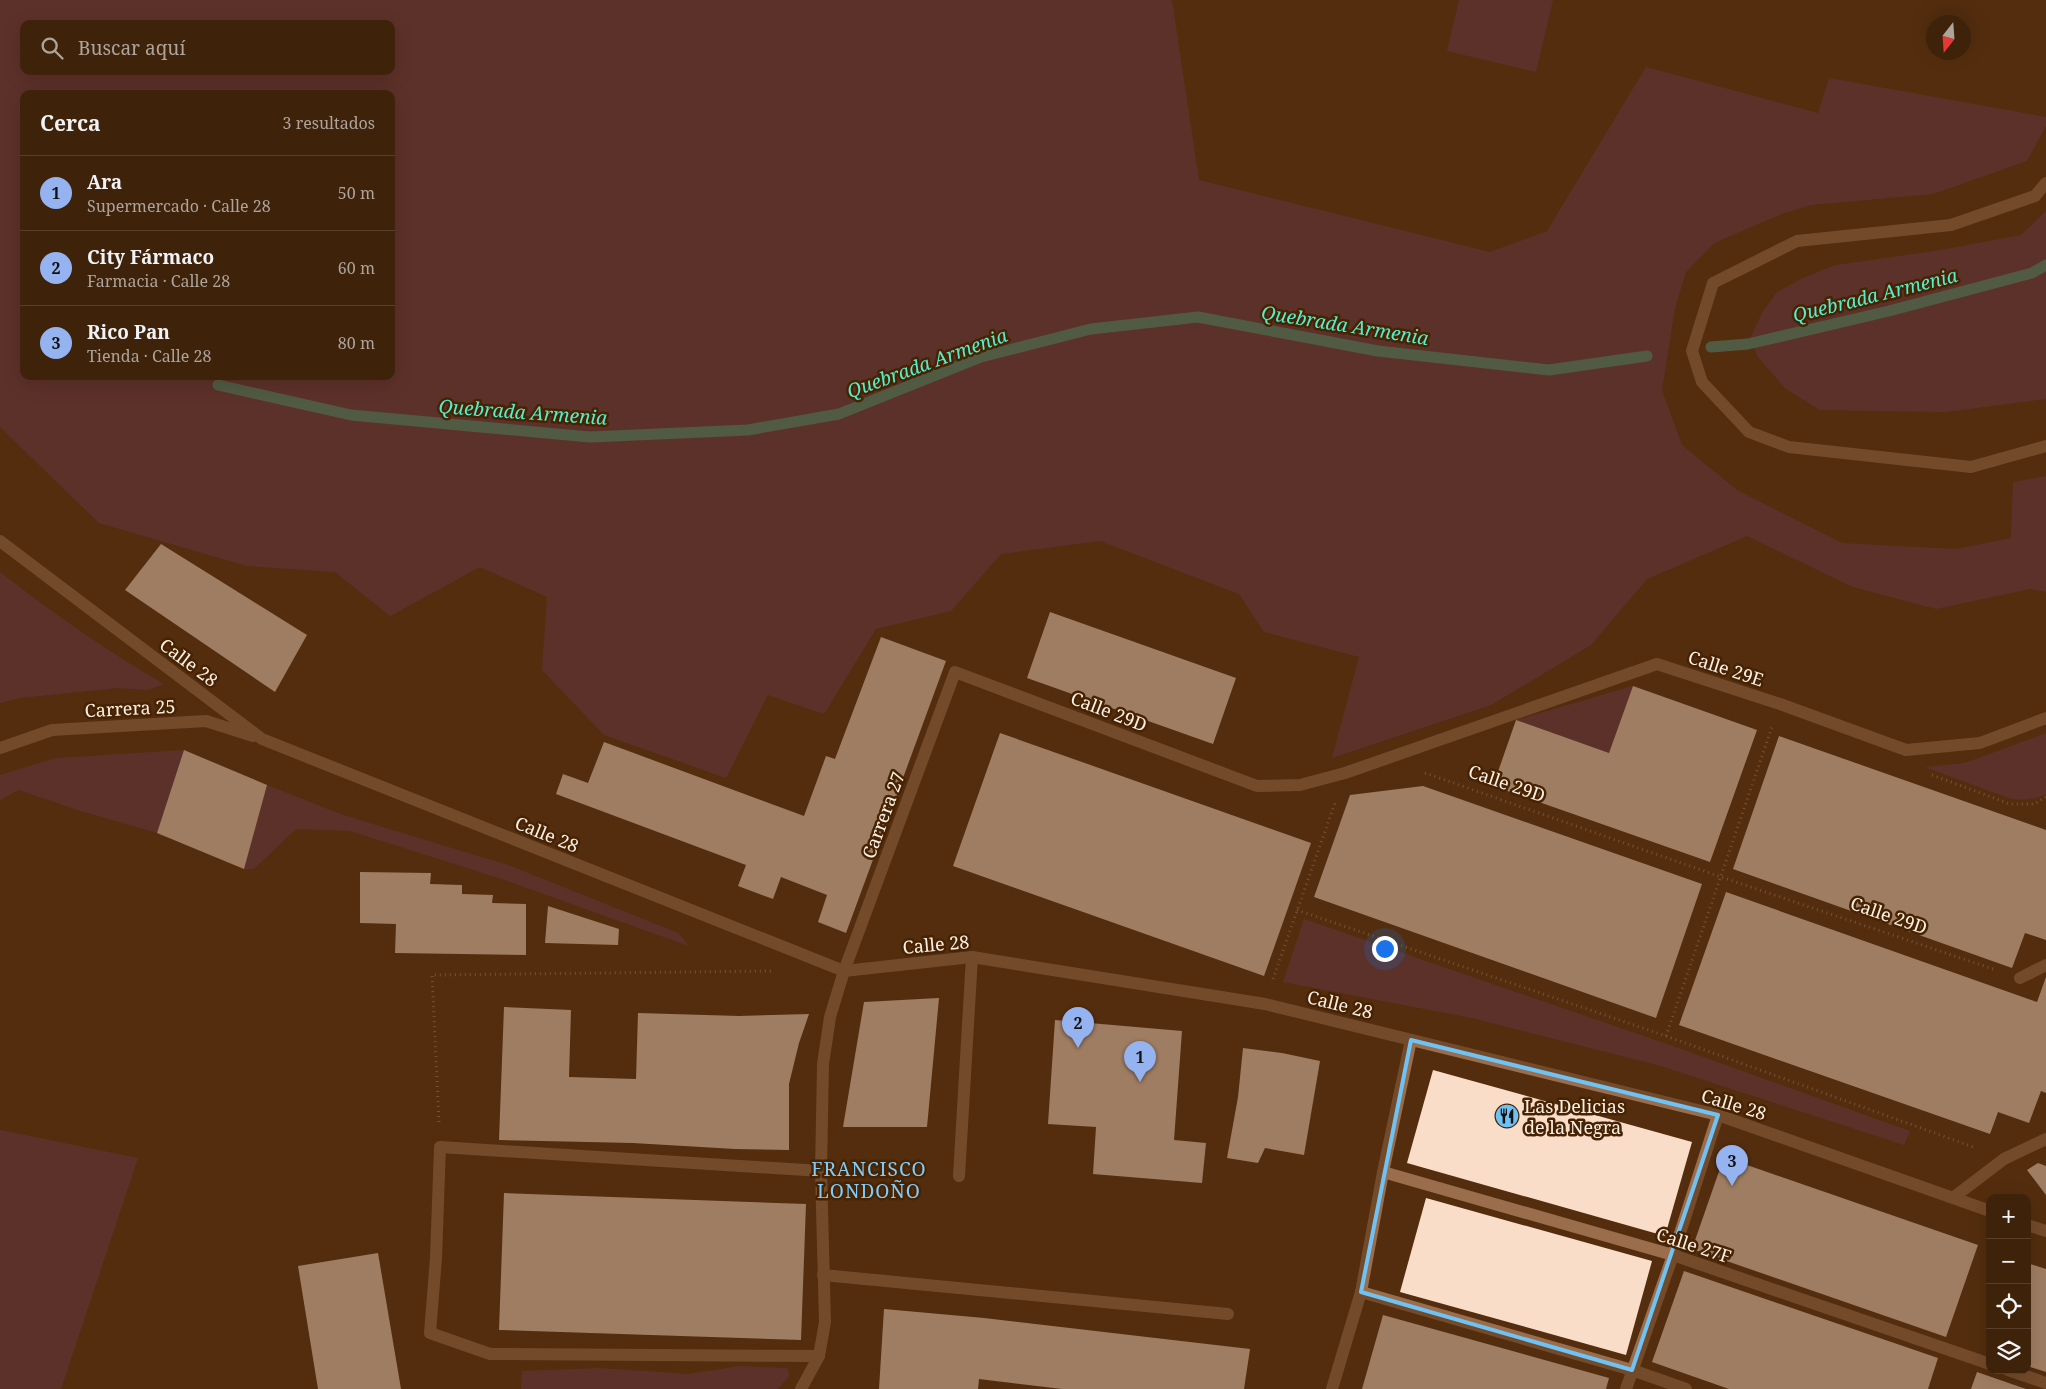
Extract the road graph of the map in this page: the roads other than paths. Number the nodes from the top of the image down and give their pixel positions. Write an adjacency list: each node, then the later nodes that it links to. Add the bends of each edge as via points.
1 (2046, 183): 2 (street, via 2035,196 1950,225 1797,241 1713,283 1692,351 1702,382 1749,432 1789,447 1971,467)
2 (2046, 446)
3 (0, 542): 6 (street, Calle 28)
4 (955, 672): 8 (street, Calle 29D, via 1258,786 1300,785); 11 (street, Carrera 27)
5 (2046, 718): 8 (street, Calle 29E, via 1980,743 1906,750 1657,664)
6 (262, 739): 7 (street, Carrera 25, via 206,722 52,730); 11 (street, Calle 28)
7 (0, 748)
8 (1384, 758)
9 (972, 957): 11 (street, Calle 28); 13 (street, Calle 28, via 1265,1004); 18 (street)
10 (2046, 965): 12 (street)
11 (844, 971): 16 (street, Carrera 27, via 830,1017 823,1064)
12 (2020, 978)
13 (1411, 1040): 14 (street, Calle 28); 17 (street)
14 (1718, 1116): 19 (street, Calle 28); 23 (street)
15 (2046, 1139): 19 (street, via 2004,1159)
16 (821, 1171): 24 (street, Carrera 27); 27 (street, via 440,1148 430,1333 490,1354)
17 (1383, 1172): 23 (street, Calle 27F); 25 (street)
18 (959, 1176)
19 (1954, 1197): 20 (street, Calle 28)
20 (1986, 1209)
21 (2031, 1225): 22 (street)
22 (2046, 1231)
23 (1673, 1256): 28 (street, Calle 27F); 29 (street)
24 (823, 1275): 26 (street); 27 (street, Carrera 27, via 825,1322)
25 (1362, 1292): 29 (street); 33 (street)
26 (1228, 1314)
27 (819, 1356): 32 (street, Carrera 27)
28 (1986, 1363)
29 (1632, 1370): 34 (street); 35 (street)
30 (2020, 1374): 31 (street)
31 (2046, 1383)
32 (802, 1389)
33 (1332, 1389)
34 (1626, 1389)
35 (1686, 1389)

